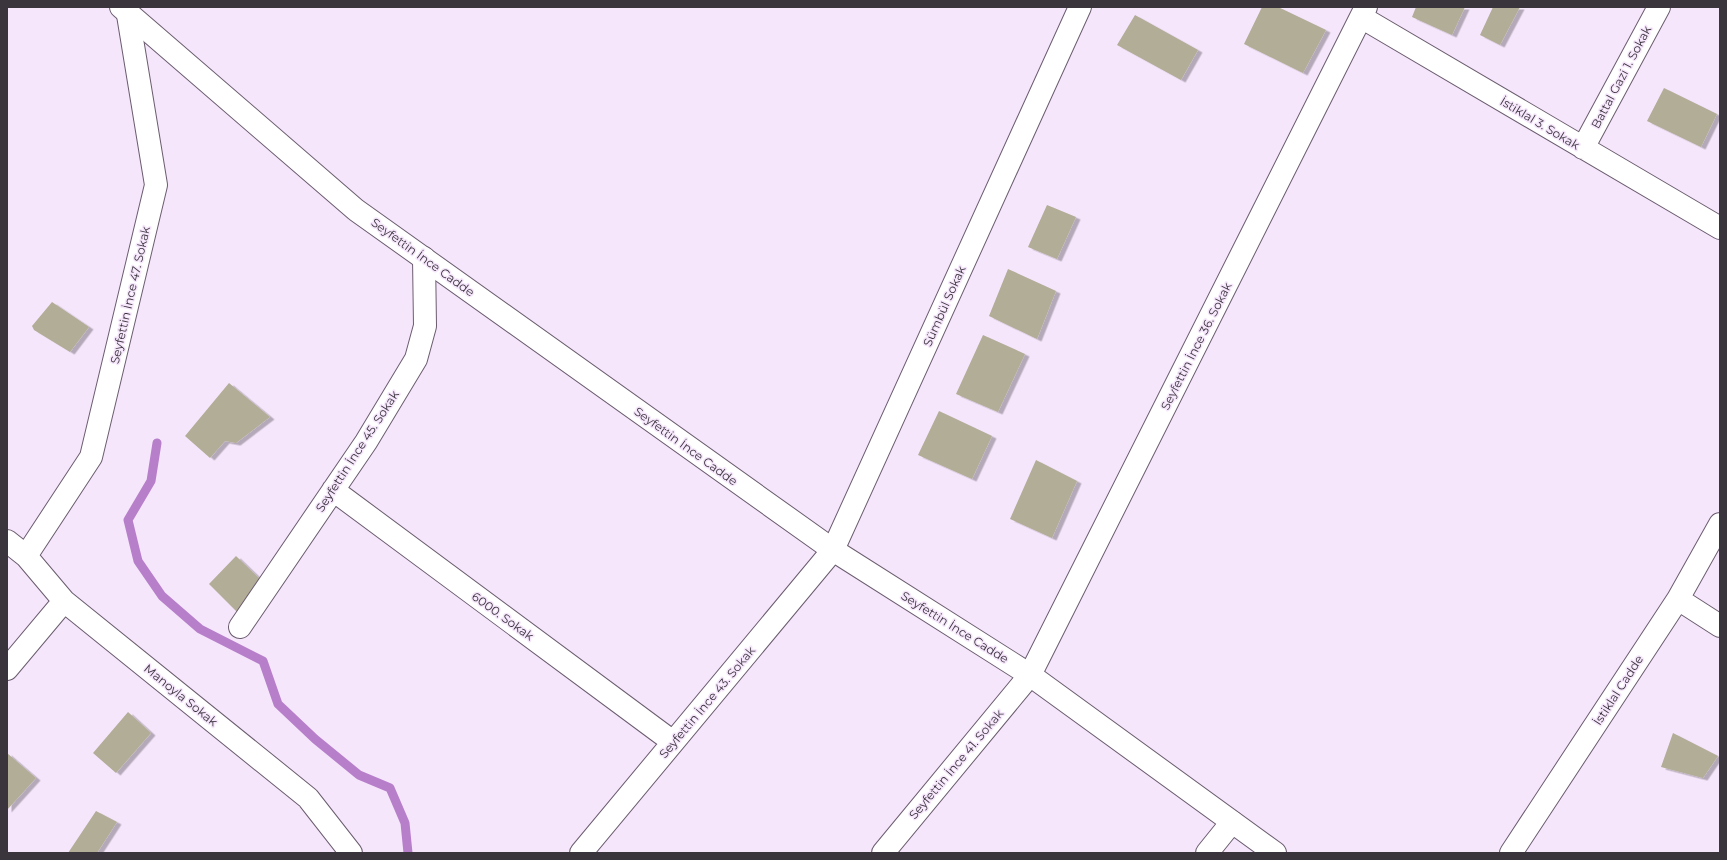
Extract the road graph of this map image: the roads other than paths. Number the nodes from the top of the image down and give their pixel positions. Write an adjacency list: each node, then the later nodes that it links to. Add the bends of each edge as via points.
1 (1080, 7): 11 (street, Sümbül Sokak)
2 (1659, 7): 5 (street, Battal Gazi 1. Sokak)
3 (124, 11): 7 (street, Seyfettin İnce Cadde, via 356,210); 12 (street, Seyfettin İnce 47. Sokak, via 156,185 91,457)
4 (1364, 12): 5 (street, İstiklal 3. Sokak); 18 (street, Seyfettin İnce 36. Sokak)
5 (1583, 148): 6 (street, İstiklal 3. Sokak)
6 (1720, 228)
7 (424, 258): 8 (street, Seyfettin İnce 45. Sokak, via 425,326 416,359 366,442); 11 (street, Seyfettin İnce Cadde)
8 (333, 490): 16 (street, Seyfettin İnce 45. Sokak); 19 (street, 6000. Sokak)
9 (1720, 524): 13 (street, İstiklal Cadde)
10 (7, 541): 12 (street, Manoyla Sokak)
11 (833, 550): 18 (street, Seyfettin İnce Cadde); 19 (street, Seyfettin İnce 43. Sokak)
12 (26, 556): 14 (street, Manoyla Sokak)
13 (1678, 598): 15 (street); 22 (street, İstiklal Cadde)
14 (64, 601): 17 (street); 23 (street, Manoyla Sokak, via 308,798)
15 (1720, 626)
16 (240, 627)
17 (7, 669)
18 (1030, 675): 20 (street, Seyfettin İnce Cadde); 25 (street, Seyfettin İnce 41. Sokak)
19 (673, 742): 24 (street, Seyfettin İnce 43. Sokak)
20 (1232, 822): 21 (street, Seyfettin İnce Cadde); 26 (street)
21 (1276, 852)
22 (1509, 852)
23 (351, 853)
24 (581, 853)
25 (882, 853)
26 (1207, 853)

